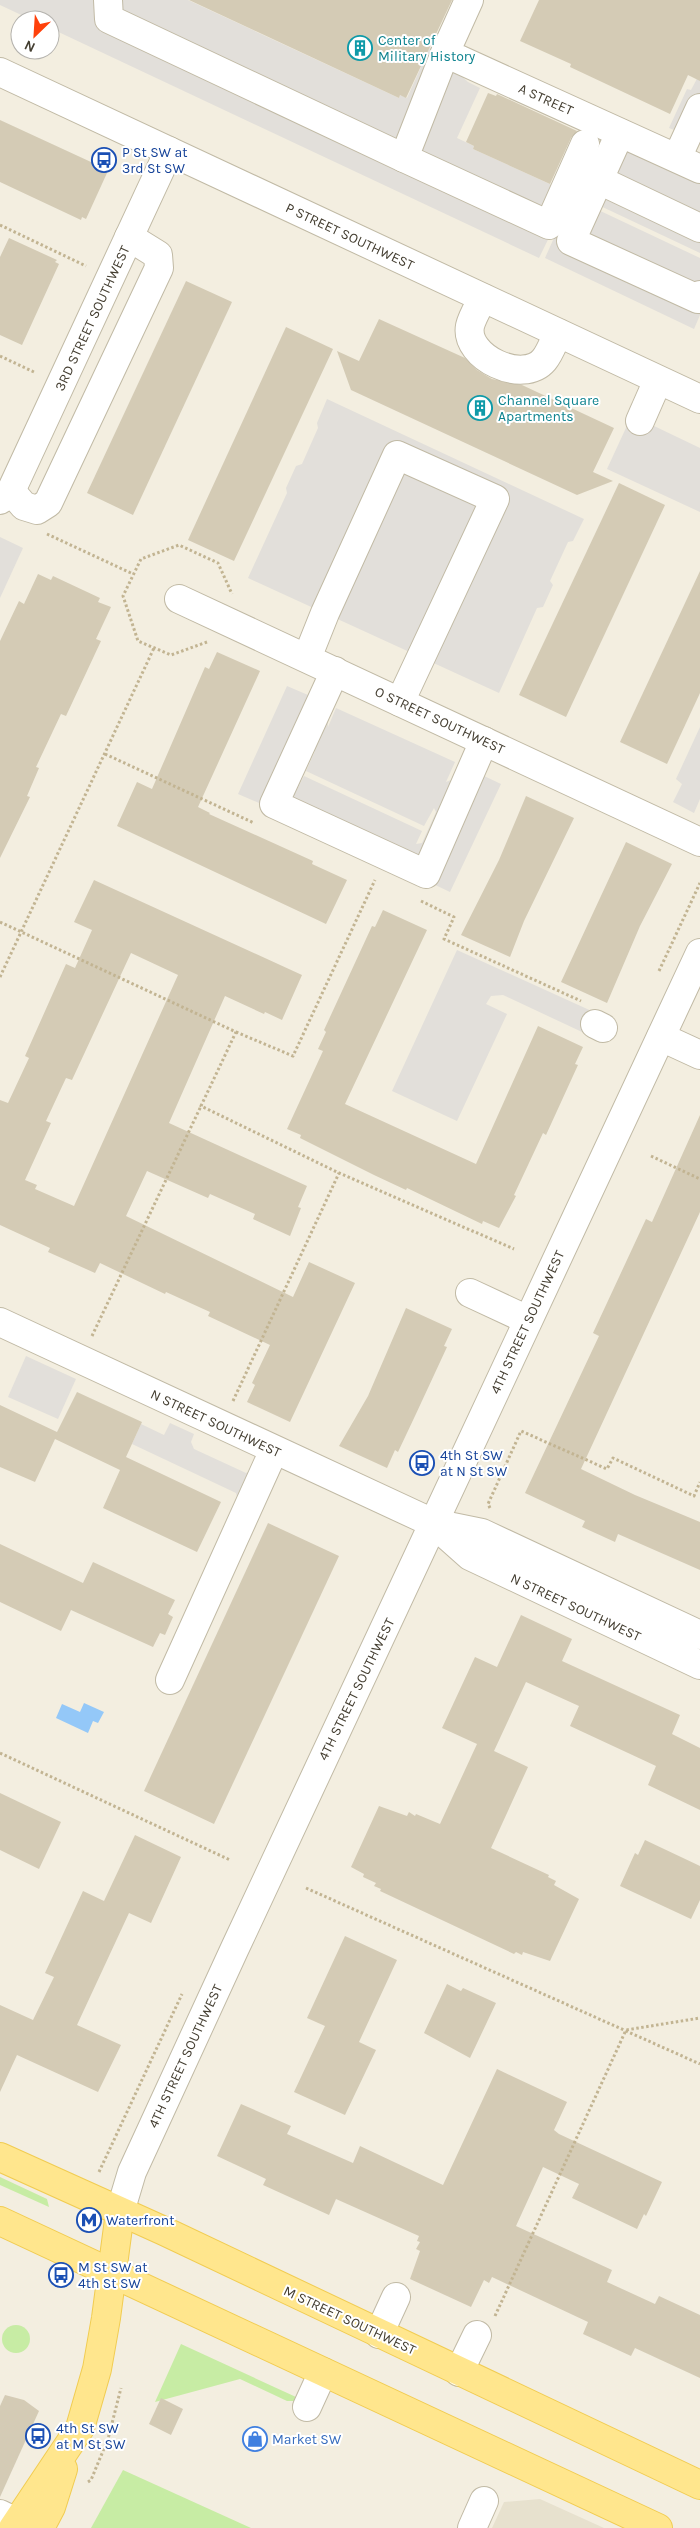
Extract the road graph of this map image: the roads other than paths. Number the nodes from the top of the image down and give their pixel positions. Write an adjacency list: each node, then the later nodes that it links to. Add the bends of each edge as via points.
1 (107, 0): 9 (street, via 110,18)
2 (469, 0): 3 (street)
3 (445, 53): 6 (street, A STREET); 9 (street)
4 (0, 72): 8 (street, P STREET SOUTHWEST)
5 (700, 108): 10 (street)
6 (620, 133): 10 (street, A STREET); 11 (street)
7 (585, 144): 9 (street, via 548,225)
8 (169, 151): 13 (street, 3RD STREET SOUTHWEST); 15 (street, P STREET SOUTHWEST)
9 (404, 158)
10 (688, 164)
11 (599, 180): 12 (street); 14 (street, via 571,241 698,299)
12 (700, 228)
13 (129, 237): 20 (street, 3RD STREET SOUTHWEST); 20 (street, via 158,255 159,268 48,503 37,510)
14 (700, 295)
15 (483, 298): 16 (street, P STREET SOUTHWEST); 16 (street, via 470,326 472,339 490,360 504,367 532,368 544,361)
16 (558, 333): 17 (street, P STREET SOUTHWEST)
17 (658, 380): 18 (street, P STREET SOUTHWEST); 19 (street)
18 (700, 400)
19 (640, 421)
20 (5, 495)
21 (179, 598): 22 (street, O STREET SOUTHWEST)
22 (307, 658): 23 (street, O STREET SOUTHWEST); 24 (street, via 397,455 495,499)
23 (334, 671): 24 (street, O STREET SOUTHWEST); 25 (street, via 274,804 381,854 426,874)
24 (400, 702): 25 (street, O STREET SOUTHWEST)
25 (484, 741): 26 (street, O STREET SOUTHWEST)
26 (700, 842)
27 (700, 953): 28 (street, 4TH STREET SOUTHWEST)
28 (661, 1037): 29 (street); 31 (street, 4TH STREET SOUTHWEST)
29 (700, 1055)
30 (470, 1293): 31 (street)
31 (528, 1320): 34 (street, 4TH STREET SOUTHWEST)
32 (0, 1322): 33 (street, N STREET SOUTHWEST)
33 (274, 1450): 34 (street, N STREET SOUTHWEST); 37 (street)
34 (433, 1523): 35 (street, N STREET SOUTHWEST, via 482,1533); 36 (street, N STREET SOUTHWEST, via 470,1556); 39 (street, 4TH STREET SOUTHWEST, via 136,2163)
35 (700, 1635)
36 (700, 1665)
37 (170, 1680)
38 (0, 2157): 39 (main road, M STREET SOUTHWEST)
39 (120, 2212): 41 (main road, 4TH STREET SOUTHWEST); 44 (main road, M STREET SOUTHWEST)
40 (0, 2221): 41 (main road)
41 (111, 2273): 45 (main road); 50 (main road, 4TH STREET SOUTHWEST, via 97,2369 80,2428 71,2444 51,2507)
42 (396, 2297): 44 (street)
43 (485, 2328): 46 (street)
44 (379, 2334): 46 (main road, M STREET SOUTHWEST)
45 (323, 2372): 47 (street); 52 (main road)
46 (459, 2372): 48 (main road, M STREET SOUTHWEST)
47 (307, 2407)
48 (700, 2485)
49 (484, 2501): 51 (street)
50 (20, 2524)
51 (472, 2528)
52 (658, 2528)

